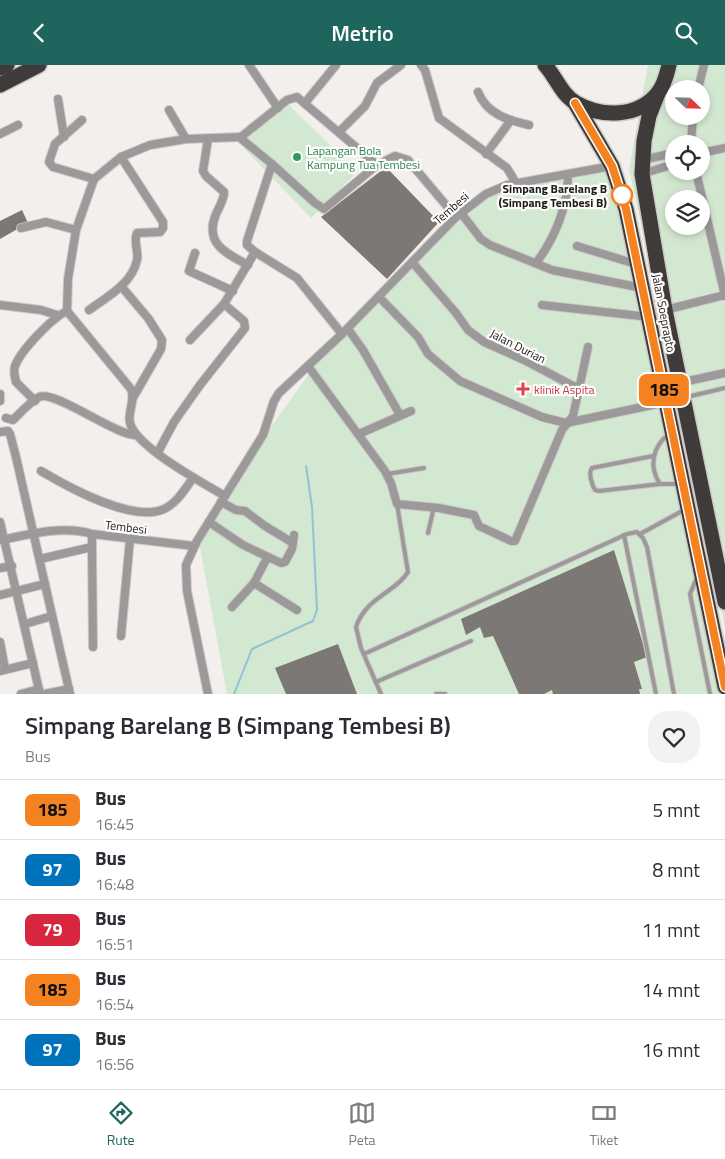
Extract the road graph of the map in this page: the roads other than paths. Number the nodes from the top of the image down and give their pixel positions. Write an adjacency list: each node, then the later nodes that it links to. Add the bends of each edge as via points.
1 (7, 65): 10 (highway)
2 (39, 65): 12 (highway)
3 (249, 65): 18 (street)
4 (336, 65): 16 (street)
5 (401, 65): 24 (street, via 377,83 365,106)
6 (669, 65): 14 (highway, Jalan Soeprapto)
7 (704, 65): 11 (street)
8 (426, 67): 32 (street, via 439,119)
9 (549, 67): 17 (highway, via 557,85)
10 (0, 69)
11 (700, 80)
12 (0, 85)
13 (478, 92): 21 (street, via 495,113)
14 (658, 93): 17 (highway, Jalan Soeprapto, via 640,109 623,113 598,112); 39 (highway, Jalan Soeprapto, via 649,116)
15 (58, 99): 26 (street)
16 (304, 103): 18 (street, via 294,97); 24 (street)
17 (575, 103): 38 (highway, Jalan Soeprapto)
18 (278, 107): 27 (street)
19 (169, 110): 28 (street)
20 (82, 121): 26 (street)
21 (511, 121): 23 (street); 32 (street)
22 (18, 125): 25 (street)
23 (529, 125)
24 (339, 133): 36 (street)
25 (0, 134)
26 (64, 137): 41 (street, via 53,147 50,164)
27 (239, 137): 29 (street); 35 (street)
28 (186, 139): 29 (street); 33 (street, via 150,145)
29 (208, 139): 52 (street, via 204,171 224,190 212,224 212,235 224,251)
30 (725, 148): 31 (street)
31 (710, 151)
32 (486, 154): 43 (street, via 507,168)
33 (121, 157): 41 (street); 54 (street, via 164,225 160,231 137,233 136,265)
34 (665, 157): 39 (street)
35 (272, 164): 36 (street, via 324,209); 48 (street, via 246,241)
36 (377, 165): 44 (street, via 395,156 408,160)
37 (665, 165): 39 (street)
38 (612, 166): 40 (street, Tembesi); 53 (highway, Jalan Soeprapto)
39 (642, 167): 63 (highway, Jalan Soeprapto)
40 (568, 175): 43 (street, Tembesi); 51 (street, via 563,211)
41 (94, 179): 46 (street)
42 (698, 180): 57 (street)
43 (516, 183): 44 (street, Tembesi, via 495,189)
44 (458, 215): 50 (street, Tembesi); 51 (street, via 486,242)
45 (22, 229): 46 (street, via 46,221)
46 (76, 230): 64 (street, via 68,279)
47 (576, 246): 53 (street)
48 (255, 252): 52 (street); 67 (street, via 297,278)
49 (194, 253): 56 (street, via 189,271)
50 (412, 263): 58 (street, Tembesi); 74 (street, Jalan Durian, via 468,330 484,342)
51 (536, 263): 55 (street, via 568,275)
52 (248, 265): 56 (street)
53 (639, 265): 55 (highway, Jalan Soeprapto)
54 (121, 287): 62 (street); 76 (street, via 162,340 161,349)
55 (643, 288): 66 (highway, Jalan Soeprapto)
56 (232, 291): 59 (street)
57 (725, 295): 63 (street)
58 (379, 297): 67 (street, Tembesi); 84 (street, via 418,337 428,354 460,381 504,402)
59 (224, 304): 68 (street); 89 (street, via 246,322 245,328 194,393)
60 (0, 305): 65 (street, via 41,309)
61 (542, 305): 66 (street)
62 (89, 310)
63 (665, 310): 72 (highway, Jalan Soeprapto)
64 (67, 311): 65 (street); 76 (street)
65 (57, 315): 79 (street, via 15,366 16,382)
66 (649, 317): 80 (highway, Jalan Soeprapto)
67 (345, 331): 70 (street, Tembesi); 82 (street, via 363,349)
68 (190, 340)
69 (588, 347): 74 (street)
70 (308, 366): 87 (street); 97 (street, Tembesi, via 274,401 263,435)
71 (725, 373): 72 (street)
72 (679, 383): 77 (highway, Jalan Soeprapto)
73 (725, 388): 77 (lane)
74 (579, 389): 84 (street, via 576,407)
75 (0, 394): 78 (street)
76 (134, 396): 88 (street, via 130,417)
77 (682, 398): 121 (highway, Jalan Soeprapto)
78 (0, 401)
79 (35, 401): 83 (street, via 13,420); 88 (street, via 42,396 52,397 120,431)
80 (667, 402): 84 (street); 85 (highway, Jalan Soeprapto)
81 (411, 411): 82 (street)
82 (400, 415): 87 (street)
83 (6, 418)
84 (566, 423): 99 (street, via 515,542 479,526 474,515)
85 (673, 431): 90 (lane, via 657,444); 96 (highway, Jalan Soeprapto)
86 (0, 432): 103 (street, via 8,431 10,434)
87 (359, 434): 93 (street)
88 (135, 435): 89 (street)
89 (158, 452): 94 (street)
90 (653, 456): 95 (lane, via 656,478); 95 (lane, via 592,467 593,485 599,491)
91 (424, 467): 93 (lane)
92 (40, 471): 94 (street, via 68,487 115,505 146,511 158,511 173,504)
93 (386, 474): 98 (street)
94 (193, 478): 97 (street)
95 (660, 483): 96 (lane)
96 (683, 483): 100 (highway, Jalan Soeprapto)
97 (223, 499): 102 (street, Tembesi); 112 (street, via 236,510 245,511 265,526 293,539 292,549 284,562)
98 (397, 504): 99 (street); 130 (lane, via 408,572 380,595 358,620 356,630)
99 (434, 507): 104 (lane)
100 (688, 508): 105 (lane); 116 (highway, Jalan Soeprapto)
101 (0, 521): 109 (street)
102 (209, 522): 110 (street, Tembesi); 112 (street)
103 (33, 532): 106 (street); 109 (street); 113 (street)
104 (428, 533)
105 (640, 533): 107 (lane); 143 (lane, via 647,547)
106 (92, 534): 108 (street, Tembesi); 111 (street, Tembesi)
107 (624, 535): 130 (lane); 142 (lane)
108 (130, 539): 110 (street, Tembesi); 126 (street)
109 (2, 540): 114 (street)
110 (194, 546): 138 (street, Tembesi, via 186,565 186,578)
111 (92, 547): 113 (street); 129 (street, Tembesi)
112 (267, 557): 117 (street)
113 (42, 558): 118 (street)
114 (12, 566): 115 (street); 119 (street)
115 (0, 568)
116 (701, 571): 134 (highway, Jalan Soeprapto); 144 (lane, via 690,594)
117 (254, 583): 122 (street); 123 (street)
118 (45, 584): 119 (street); 124 (street)
119 (18, 591): 120 (street); 125 (street)
120 (0, 595)
121 (725, 602)
122 (232, 607)
123 (296, 610)
124 (52, 616): 125 (street); 136 (street)
125 (26, 624): 131 (street)
126 (121, 636)
127 (471, 641): 133 (lane)
128 (0, 642): 132 (street)
129 (94, 647)
130 (364, 654): 133 (lane)
131 (33, 663): 132 (street); 135 (street)
132 (3, 670)
133 (376, 682): 139 (lane)
134 (725, 687)
135 (41, 692): 136 (street); 137 (street)
136 (70, 692)
137 (21, 694)
138 (208, 694)
139 (381, 694)
140 (436, 694): 141 (lane)
141 (445, 694)
142 (656, 694)
143 (674, 694)
144 (710, 694)

